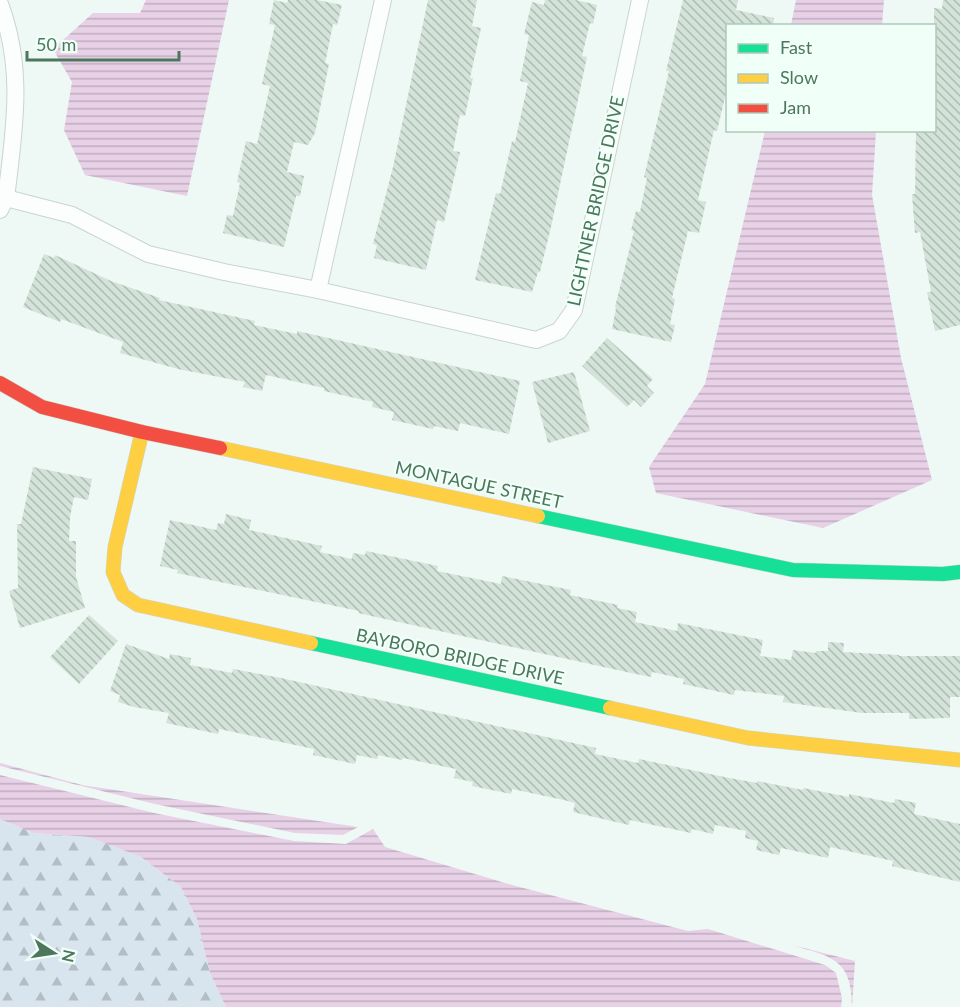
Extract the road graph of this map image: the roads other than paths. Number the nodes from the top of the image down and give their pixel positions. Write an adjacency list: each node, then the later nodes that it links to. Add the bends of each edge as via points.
1 (383, 0): 5 (street)
2 (640, 0): 5 (street, LIGHTNER BRIDGE DRIVE, via 574,310 559,331 536,340)
3 (0, 6): 4 (street, via 13,45 17,104)
4 (3, 204): 5 (street, LIGHTNER BRIDGE DRIVE, via 72,215 148,254)
5 (318, 290)
6 (0, 383): 7 (street, MONTAGUE STREET, via 42,407)
7 (142, 432): 8 (street, MONTAGUE STREET, via 793,570); 9 (street, BAYBORO BRIDGE DRIVE, via 115,547 113,572 123,595 138,605 748,738)
8 (960, 572)
9 (960, 760)

